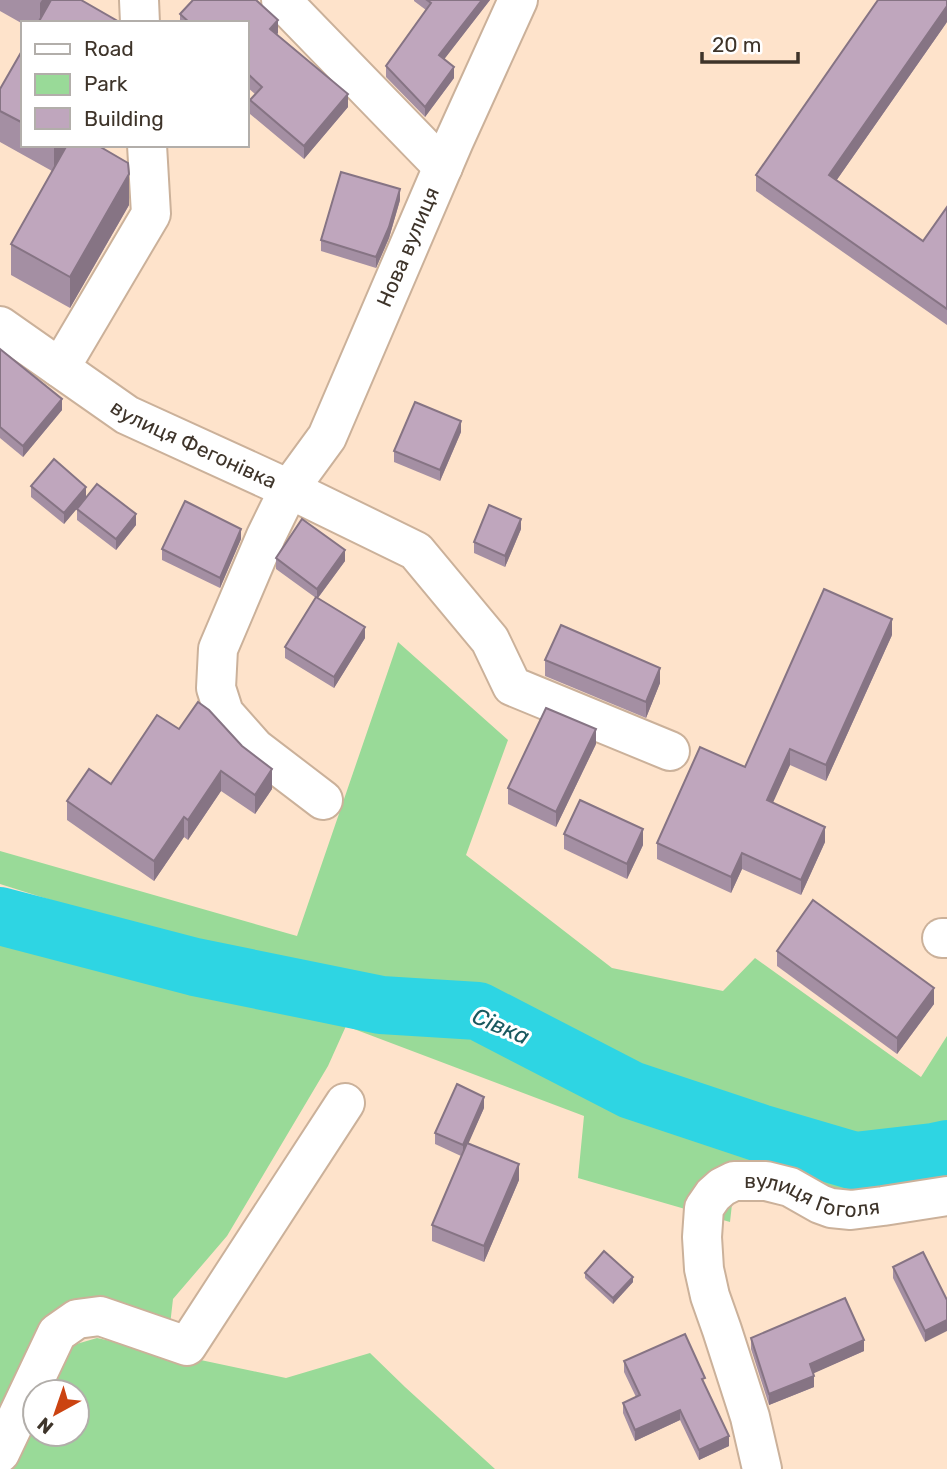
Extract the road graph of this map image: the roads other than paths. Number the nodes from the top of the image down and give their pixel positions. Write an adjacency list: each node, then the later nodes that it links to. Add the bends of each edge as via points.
1 (139, 0): 4 (street)
2 (281, 0): 6 (street)
3 (518, 0): 6 (street, Нова вулиця)
4 (140, 21)
5 (147, 147): 8 (street, via 151,214)
6 (443, 167): 9 (street, Нова вулиця, via 327,437)
7 (0, 326): 8 (street, вулиця Фегонівка)
8 (60, 368): 9 (street, вулиця Фегонівка, via 127,415)
9 (289, 489): 10 (street, via 416,551 490,640 512,686); 11 (street, вулиця Фегонівка, via 218,649 216,688 224,713 255,748)
10 (670, 751)
11 (323, 800)
12 (345, 1103): 14 (street, via 187,1346 100,1316 77,1319 58,1333)
13 (947, 1196): 15 (street, вулиця Гоголя, via 851,1210 831,1208 790,1186 766,1181 734,1181 712,1195 704,1208 704,1269)
14 (0, 1453)
15 (762, 1469)

